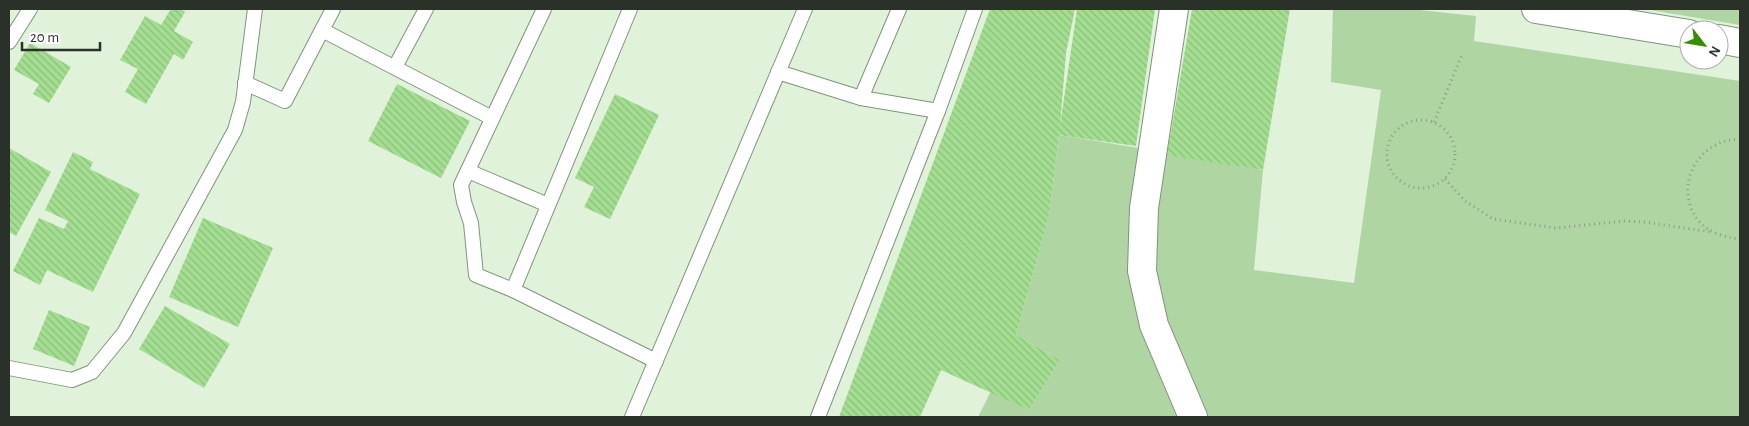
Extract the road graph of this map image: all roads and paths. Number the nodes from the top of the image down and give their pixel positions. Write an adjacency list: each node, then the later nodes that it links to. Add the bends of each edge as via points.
1 (30, 9): 12 (lane)
2 (255, 9): 19 (lane)
3 (333, 9): 13 (lane)
4 (426, 9): 17 (lane)
5 (544, 9): 22 (lane)
6 (630, 9): 27 (lane)
7 (805, 9): 18 (lane)
8 (900, 9): 20 (lane)
9 (975, 9): 21 (lane)
10 (1174, 9): 35 (street, via 1144,208 1142,271 1154,325)
11 (1536, 9): 14 (street)
12 (12, 26): 15 (lane)
13 (322, 30): 17 (lane); 19 (lane, via 285,101)
14 (1679, 32)
15 (9, 42)
16 (1462, 55): 23 (path)
17 (395, 67): 22 (lane)
18 (778, 72): 20 (lane); 31 (lane)
19 (245, 83): 32 (lane, via 235,130 124,333 103,359 92,372 72,380)
20 (861, 98): 21 (lane)
21 (938, 111): 34 (lane)
22 (492, 118): 25 (lane)
23 (1434, 122): 26 (path, via 1448,132 1456,147 1454,164); 26 (path, via 1421,119 1408,122 1395,131 1386,157 1392,174 1404,184 1420,189)
24 (1740, 140): 28 (path, via 1716,144 1699,156 1689,174 1686,193 1690,209)
25 (468, 171): 27 (lane); 30 (lane, via 461,185 471,223 476,275)
26 (1445, 179): 28 (path, via 1465,201 1493,219 1556,228 1644,222)
27 (548, 205): 30 (lane)
28 (1712, 232): 29 (path)
29 (1740, 238)
30 (513, 290): 31 (lane)
31 (656, 361): 33 (lane)
32 (9, 368)
33 (632, 417)
34 (818, 417)
35 (1193, 417)

